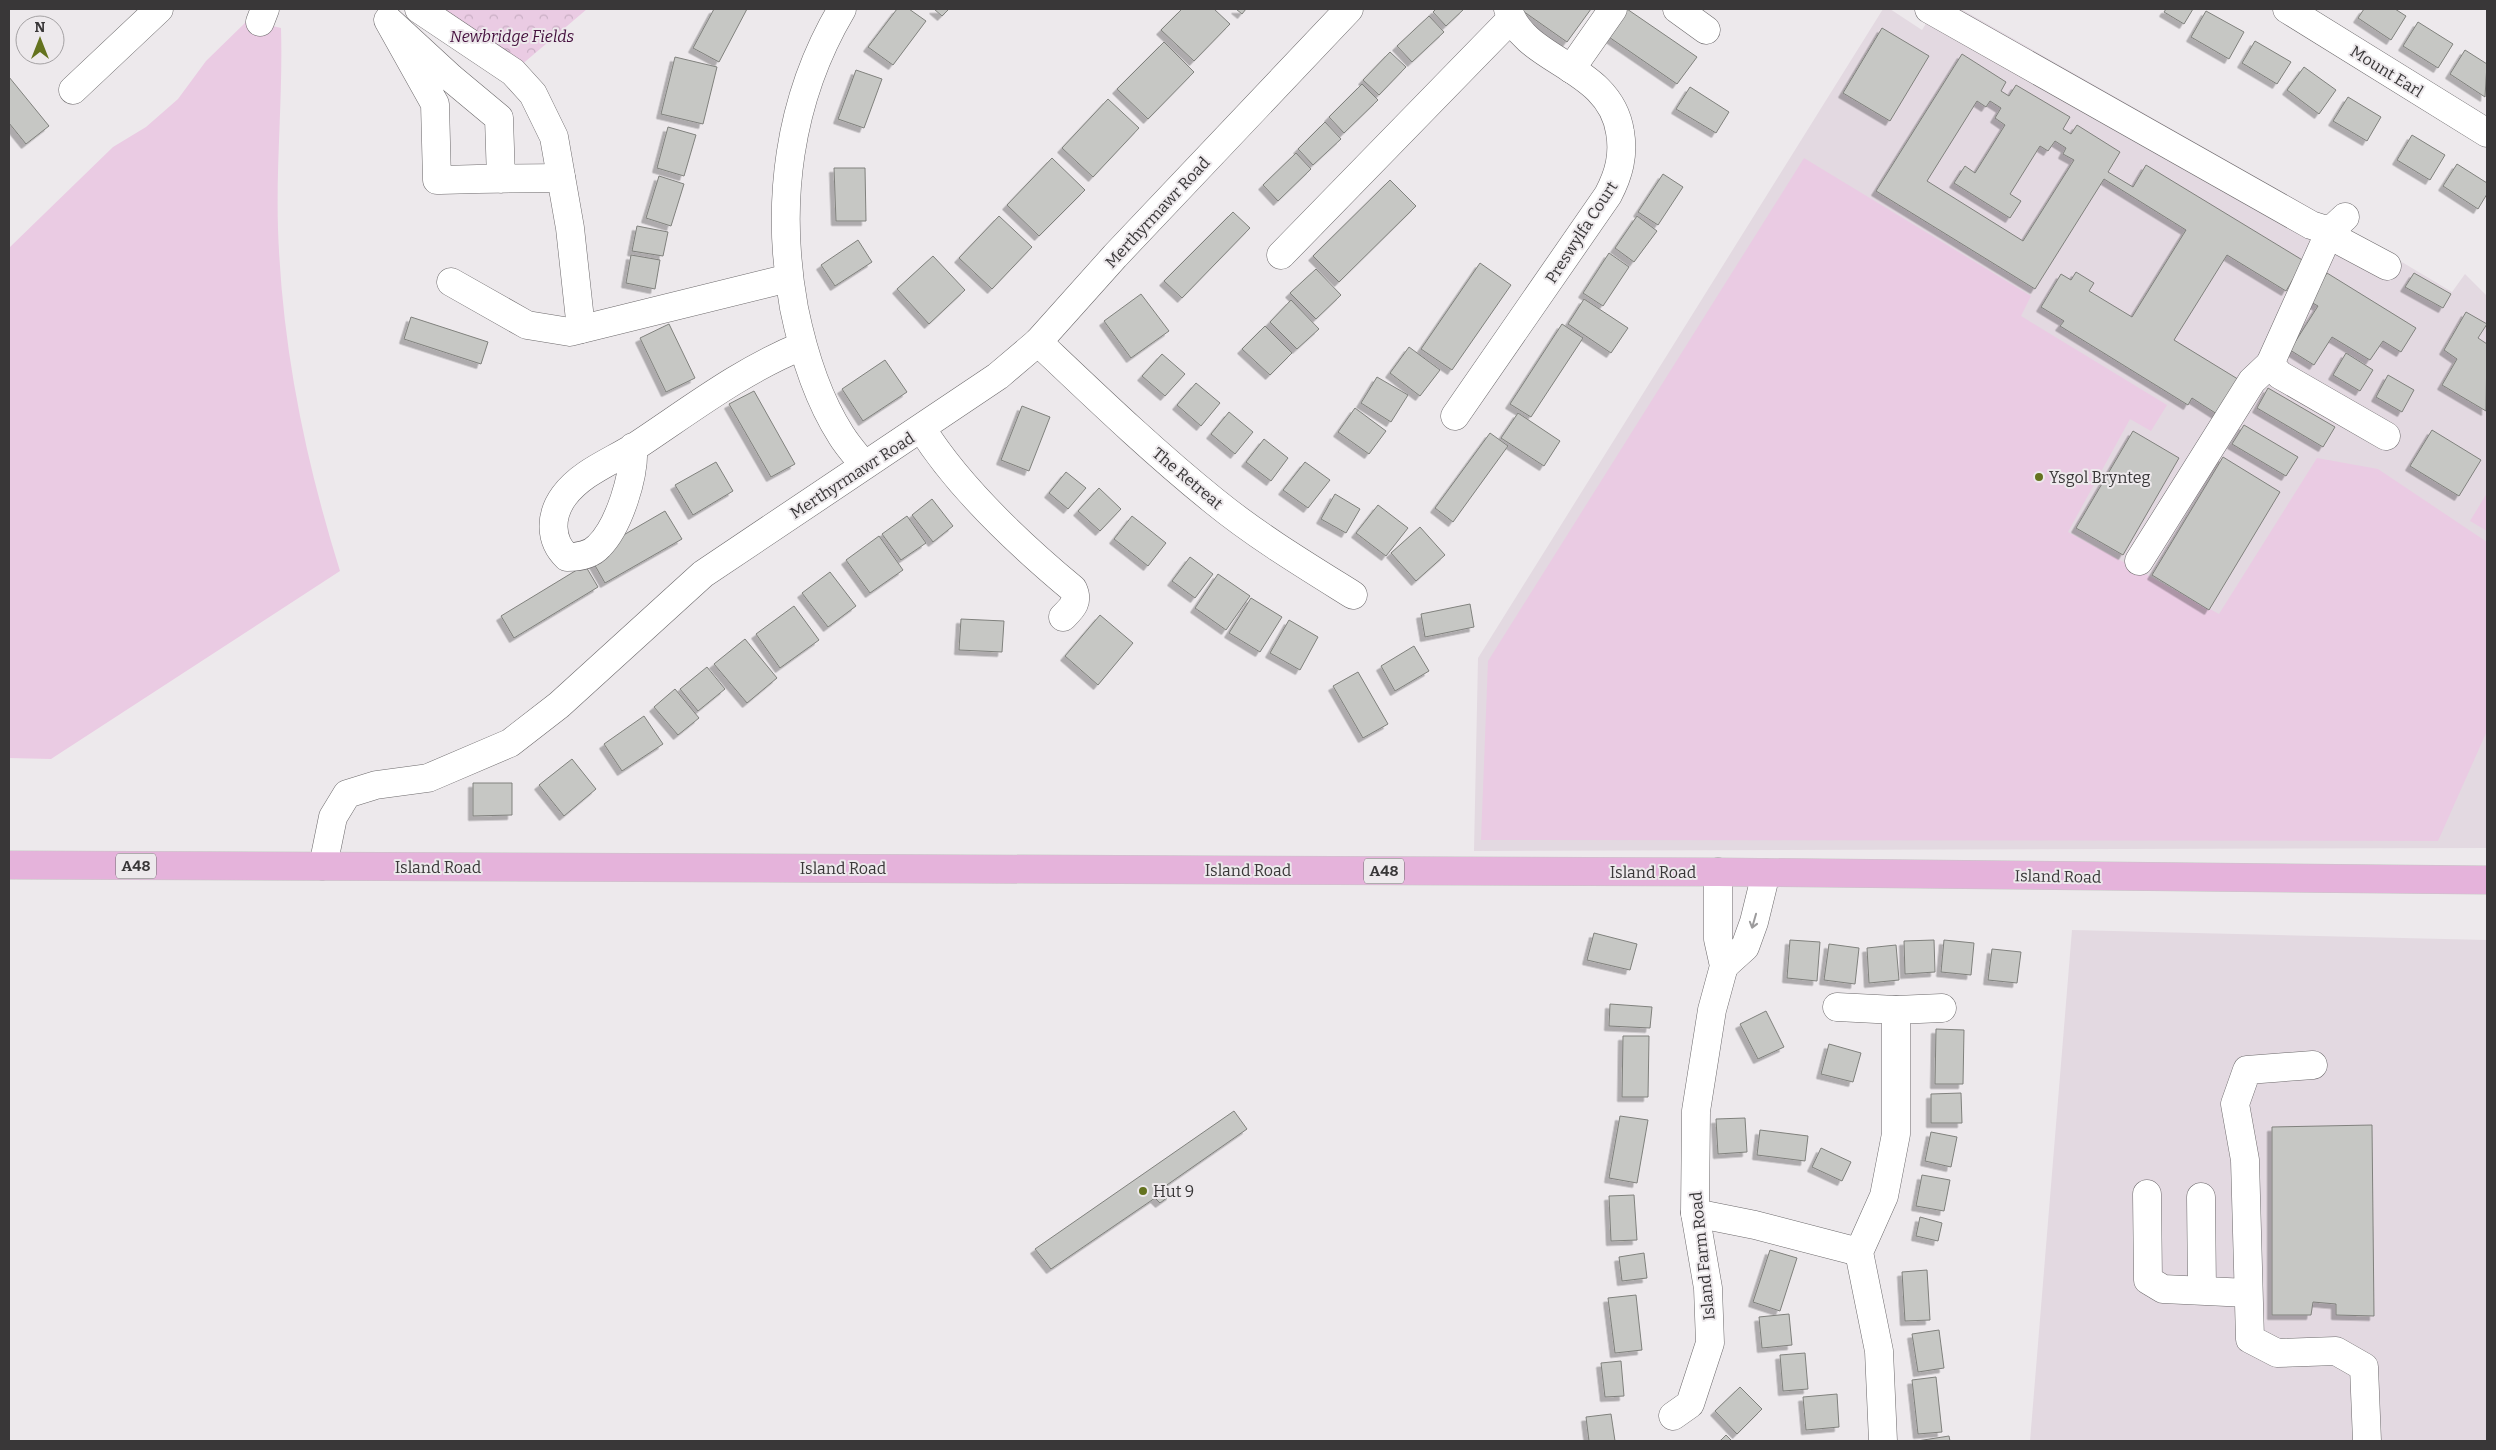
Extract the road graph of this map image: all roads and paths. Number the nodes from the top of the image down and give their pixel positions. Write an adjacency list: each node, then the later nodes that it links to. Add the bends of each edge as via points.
1 (159, 9): 13 (street)
2 (419, 9): 16 (street, via 513,72 533,94 554,137)
3 (842, 9): 20 (street, via 818,56 794,133 784,223)
4 (1349, 9): 23 (street, Merthyrmawr Road)
5 (1613, 9): 12 (street)
6 (1676, 9): 11 (street)
7 (1929, 9): 17 (street, via 2311,224)
8 (2287, 9): 14 (street, Mount Earl)
9 (382, 14): 15 (street, via 499,118); 15 (street, via 435,104 437,180)
10 (1510, 14): 12 (street, Preswylfa Court, via 1528,38); 18 (street)
11 (1706, 30)
12 (1571, 69): 26 (street, Preswylfa Court, via 1596,87 1614,112 1622,155 1617,175 1584,232)
13 (73, 90)
14 (2487, 134)
15 (500, 166): 16 (street)
16 (552, 178): 22 (street, via 570,228)
17 (2338, 224): 19 (street, via 2342,242); 25 (street)
18 (1281, 254)
19 (2387, 266)
20 (789, 278): 22 (street); 24 (street)
21 (451, 282): 22 (street, via 527,325 570,332)
22 (581, 329)
23 (1038, 342): 27 (street, Merthyrmawr Road, via 998,376); 32 (street, The Retreat, via 1122,422 1214,501)
24 (802, 346): 29 (street, via 736,380); 30 (street, via 823,401 841,435)
25 (2270, 364): 28 (street, via 2280,375); 31 (street, via 2252,381)
26 (1455, 416)
27 (922, 429): 30 (street, Merthyrmawr Road); 33 (street, via 934,448 998,519 1073,589 1075,604)
28 (2386, 436)
29 (633, 448)
30 (864, 465): 35 (street, Merthyrmawr Road, via 703,574 559,705 510,743 428,778 376,785 348,794 332,817)
31 (2139, 561)
32 (1353, 595)
33 (1064, 617)
34 (9, 865): 35 (main road, Island Road / A48)
35 (323, 866): 36 (main road, Island Road / A48)
36 (1718, 872): 37 (main road, Island Road / A48); 39 (street, Island Farm Road, via 1718,939)
37 (1766, 873): 38 (main road, Island Road / A48); 39 (street, one-way to 39, via 1745,947)
38 (2487, 880)
39 (1724, 966): 46 (street, Island Farm Road, via 1712,1010 1696,1111)
40 (1837, 1007): 42 (street)
41 (1942, 1008): 42 (street)
42 (1896, 1010): 47 (street, via 1896,1134 1884,1196)
43 (2313, 1066): 49 (street, via 2247,1070 2235,1104 2245,1160)
44 (2146, 1194): 48 (street, via 2148,1280 2163,1289)
45 (2201, 1197): 48 (street)
46 (1695, 1213): 47 (street); 50 (street, Island Farm Road, via 1708,1288 1710,1343 1690,1404)
47 (1859, 1252): 51 (street, via 1879,1351)
48 (2202, 1290): 49 (street)
49 (2248, 1293): 52 (street, via 2250,1339 2277,1353 2336,1351 2364,1367)
50 (1673, 1416)
51 (1883, 1441)
52 (2367, 1441)

